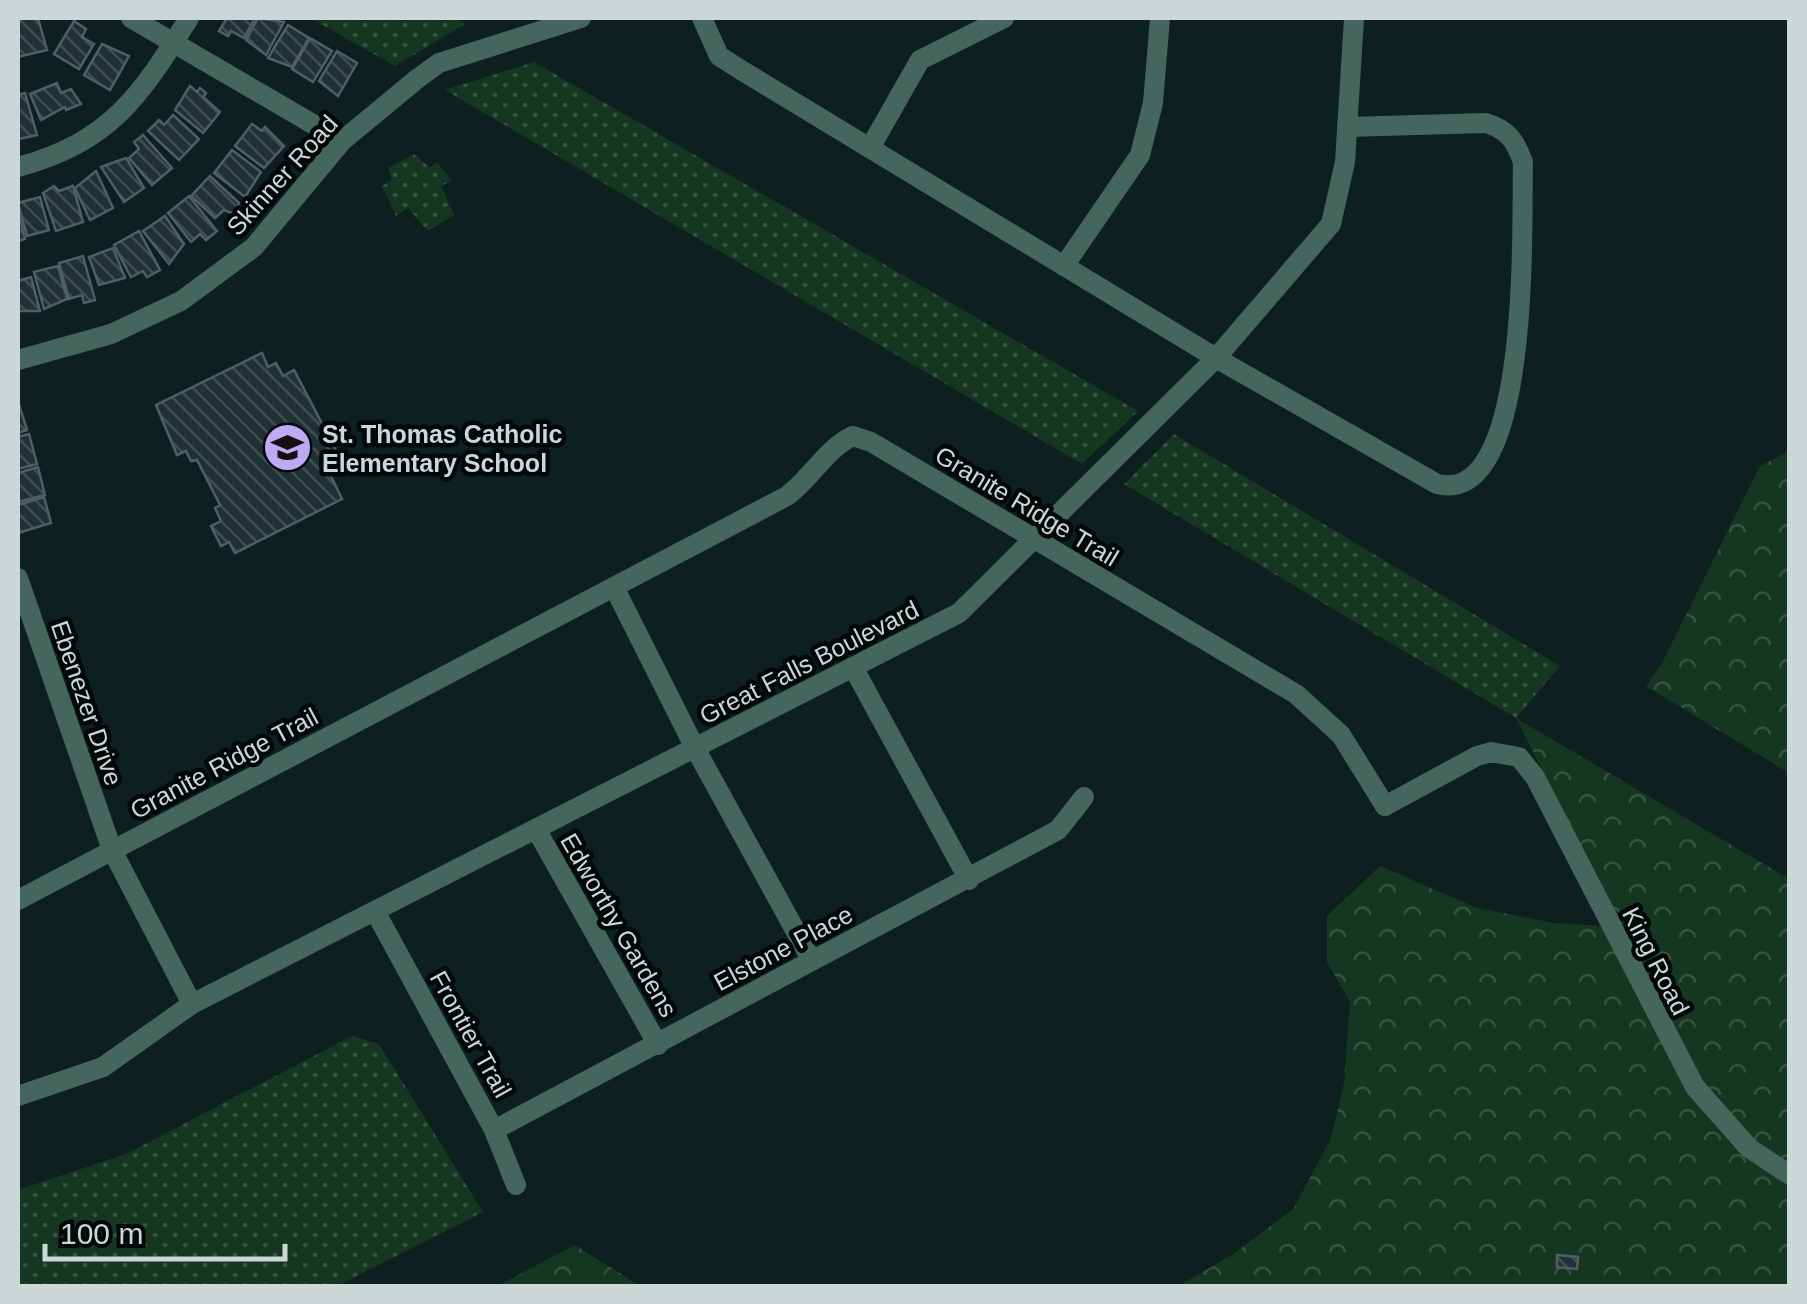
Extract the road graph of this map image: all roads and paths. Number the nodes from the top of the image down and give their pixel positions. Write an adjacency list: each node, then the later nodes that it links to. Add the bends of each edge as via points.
1 (131, 18): 8 (street)
2 (189, 18): 8 (street)
3 (581, 18): 10 (street, Skinner Road, via 439,63)
4 (702, 18): 11 (street, via 719,56)
5 (1004, 18): 11 (street, via 920,60)
6 (1160, 18): 13 (street, via 1154,103 1140,155)
7 (1354, 18): 9 (street, Great Falls Boulevard)
8 (174, 42): 10 (street); 12 (street, via 136,100 100,131)
9 (1347, 126): 14 (street, Great Falls Boulevard, via 1332,224); 14 (street, via 1486,124 1516,142 1523,162 1515,362 1492,455 1470,482 1438,484)
10 (342, 141): 15 (street, Skinner Road, via 254,247 196,292 127,328)
11 (870, 148): 13 (street)
12 (18, 167)
13 (1064, 266): 14 (street)
14 (1216, 358): 16 (street, Great Falls Boulevard)
15 (18, 360)
16 (1037, 541): 18 (street, Granite Ridge Trail, via 853,436 787,496); 19 (street, Great Falls Boulevard, via 960,614); 21 (street, Granite Ridge Trail, via 1296,694 1341,734 1385,806 1477,756)
17 (18, 578): 24 (street, Ebenezer Drive)
18 (614, 588): 20 (street); 24 (street, Granite Ridge Trail)
19 (854, 667): 20 (street, Great Falls Boulevard); 25 (street)
20 (695, 748): 23 (street, Great Falls Boulevard); 28 (street)
21 (1504, 753): 33 (street, King Road, via 1518,758 1534,778 1695,1087 1750,1148)
22 (1084, 797): 25 (street, Elstone Place, via 1058,830)
23 (536, 829): 27 (street, Great Falls Boulevard); 30 (street, Edworthy Gardens)
24 (112, 850): 26 (street, Granite Ridge Trail); 29 (street, Ebenezer Drive)
25 (968, 880): 28 (street, Elstone Place)
26 (18, 900)
27 (375, 911): 29 (street, Great Falls Boulevard); 32 (street, Frontier Trail)
28 (811, 959): 30 (street, Elstone Place)
29 (192, 1004): 31 (street, Great Falls Boulevard, via 102,1067)
30 (658, 1045): 32 (street, Elstone Place)
31 (18, 1096)
32 (494, 1130): 34 (street, Frontier Trail)
33 (1790, 1175)
34 (516, 1185)

